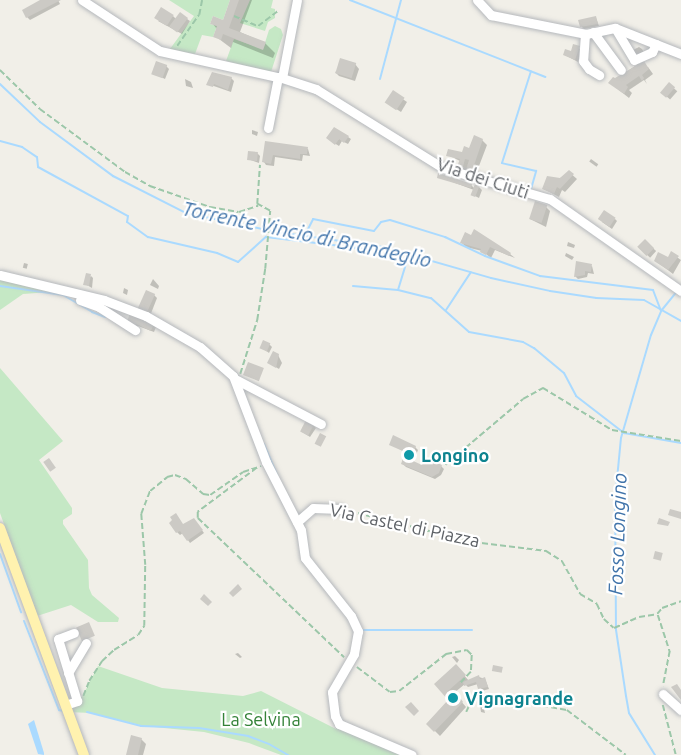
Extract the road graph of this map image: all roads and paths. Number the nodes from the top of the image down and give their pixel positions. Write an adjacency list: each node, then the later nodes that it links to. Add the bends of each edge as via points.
1 (82, 0): 10 (street, Via dei Ciuti, via 154,48)
2 (202, 0): 10 (path, via 199,15)
3 (297, 0): 15 (street)
4 (477, 0): 8 (street, via 491,15)
5 (279, 10): 6 (path, via 258,26)
6 (234, 16)
7 (615, 28): 8 (street); 9 (street); 9 (street, via 634,60 652,52)
8 (589, 33): 13 (street); 14 (street, via 583,61)
9 (656, 44): 11 (street)
10 (170, 54): 15 (street, Via dei Ciuti)
11 (681, 54)
12 (0, 70): 18 (path, via 40,109 150,186 210,207 238,212)
13 (621, 70)
14 (599, 75)
15 (280, 77): 16 (street); 20 (street, Via dei Ciuti, via 332,97 443,168 550,199)
16 (268, 128)
17 (260, 165): 18 (path)
18 (258, 206): 23 (path, via 270,211 264,277 251,344 242,371)
19 (0, 275): 21 (street)
20 (678, 289)
21 (71, 293): 22 (street); 23 (street, via 146,316 200,347)
22 (135, 330)
23 (235, 379): 24 (street); 26 (street)
24 (321, 424)
25 (681, 441): 27 (path, via 612,430 543,388 523,399)
26 (266, 462): 28 (path); 30 (street)
27 (445, 465)
28 (257, 468): 36 (path, via 198,512 198,519); 40 (path, via 245,471 210,495 175,475 150,491 141,514 144,626 138,635 102,661 88,681 84,696)
29 (340, 508): 30 (street, Via Castel di Piazza, via 315,507); 33 (path, Via Castel di Piazza, via 473,542 546,551 562,561 580,594 597,604 603,619 615,628)
30 (297, 522): 36 (street, via 307,562 356,625 358,639)
31 (0, 528): 41 (main road)
32 (681, 601): 33 (path, Via Castel di Piazza)
33 (657, 614): 39 (path, via 670,651)
34 (74, 633): 37 (street, via 58,639)
35 (86, 643): 37 (street)
36 (350, 662): 38 (path, via 390,692 399,691 446,654 470,651 471,672); 45 (street, via 332,692 337,721)
37 (68, 673): 40 (street)
38 (459, 685)
39 (663, 694): 42 (street); 47 (path)
40 (77, 701): 41 (street)
41 (65, 705): 44 (main road)
42 (681, 710)
43 (466, 712): 46 (path, via 471,699 489,696 567,710)
44 (84, 755)
45 (412, 755)
46 (626, 755)
47 (676, 755)

